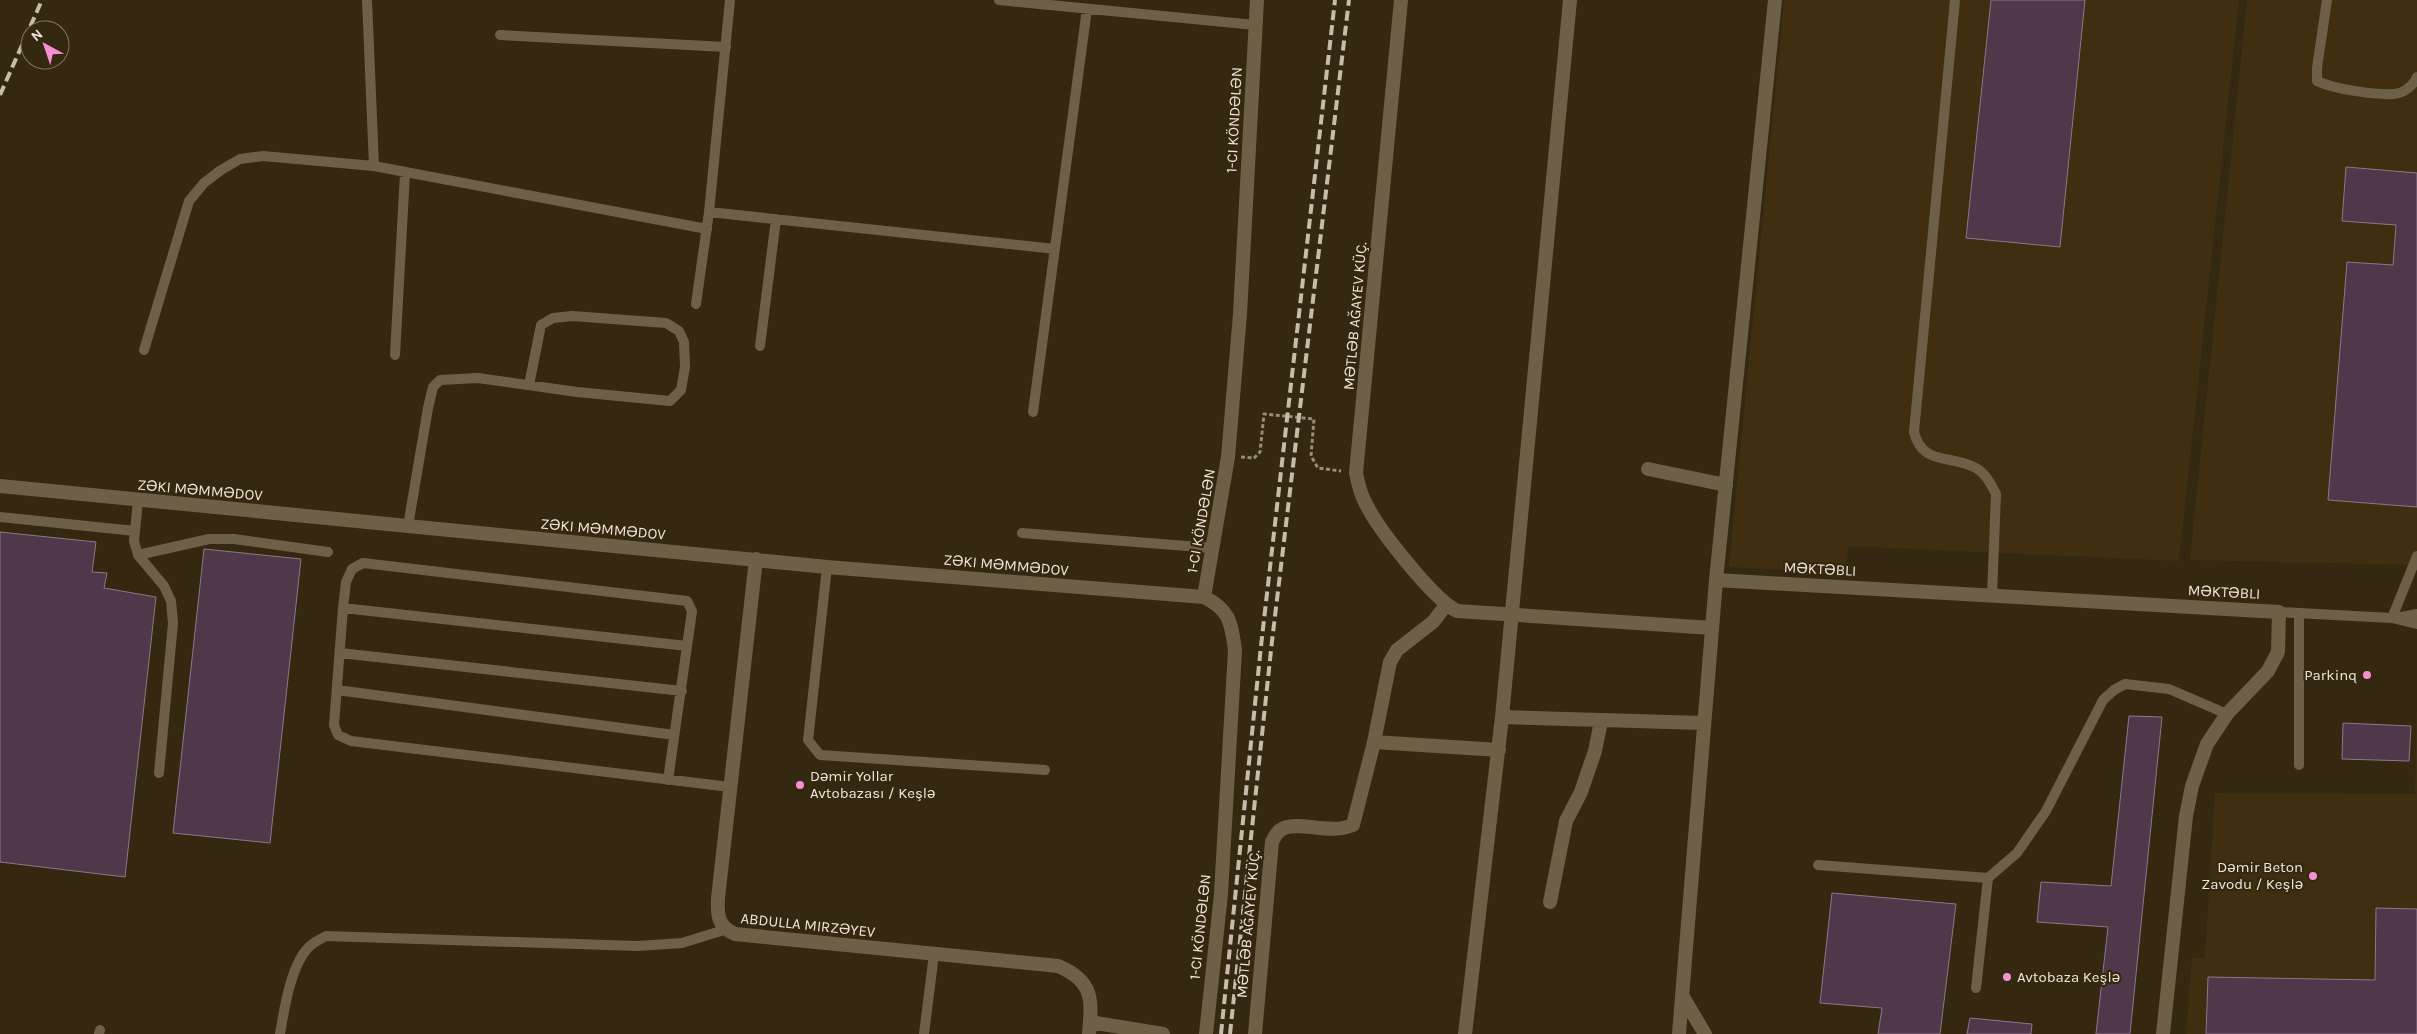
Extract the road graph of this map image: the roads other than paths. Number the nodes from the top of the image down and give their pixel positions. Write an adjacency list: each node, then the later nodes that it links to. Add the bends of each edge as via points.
1 (367, 0): 15 (lane)
2 (730, 0): 13 (lane)
3 (999, 0): 10 (lane)
4 (1257, 0): 11 (street, 1-CI KÖNDƏLƏN)
5 (1401, 0): 44 (street, MƏTLƏB AĞAYEV KÜÇ., via 1356,473 1366,504 1380,528)
6 (1570, 0): 49 (street)
7 (1774, 0): 28 (street)
8 (1955, 0): 42 (lane, via 1914,432 1917,444 1928,454 1975,467 1989,480 1996,494)
9 (2327, 0): 14 (lane, via 2317,81 2329,87 2395,95 2408,89)
10 (1087, 9): 11 (lane); 20 (lane)
11 (1256, 25): 35 (street, 1-CI KÖNDƏLƏN, via 1240,314 1228,457)
12 (500, 35): 13 (lane)
13 (726, 47): 17 (lane)
14 (2417, 77)
15 (374, 166): 16 (lane); 23 (lane, via 263,156 240,159 204,183 189,200)
16 (405, 173): 19 (lane); 24 (lane)
17 (709, 212): 18 (lane); 19 (lane)
18 (776, 219): 20 (lane); 22 (lane)
19 (707, 229): 21 (lane)
20 (1055, 249): 26 (lane)
21 (696, 304)
22 (760, 346)
23 (144, 350)
24 (395, 355)
25 (529, 385): 25 (lane, via 670,401 681,390 685,367 684,342 679,331 666,323 572,316 553,318 541,325); 32 (lane, via 478,378 440,380 433,387)
26 (1034, 412)
27 (1648, 469): 28 (street)
28 (1726, 485): 41 (street)
29 (0, 486): 30 (street, ZƏKI MƏMMƏDOV)
30 (138, 501): 32 (street, ZƏKI MƏMMƏDOV); 33 (lane)
31 (0, 517): 33 (lane)
32 (408, 526): 39 (street, ZƏKI MƏMMƏDOV)
33 (135, 531): 37 (lane)
34 (1022, 533): 35 (lane)
35 (1212, 548): 43 (street, 1-CI KÖNDƏLƏN)
36 (328, 552): 37 (lane, via 234,539 208,539)
37 (138, 555): 66 (lane, via 164,586 171,600 173,623)
38 (2417, 556): 50 (lane)
39 (756, 560): 40 (street, ZƏKI MƏMMƏDOV); 68 (street, ABDULLA MIRZƏYEV)
40 (827, 567): 43 (street, ZƏKI MƏMMƏDOV); 65 (lane, via 808,740 820,755)
41 (1716, 580): 42 (street, MƏKTƏBLI); 52 (street)
42 (1992, 596): 46 (street, MƏKTƏBLI)
43 (1204, 597): 80 (street, 1-CI KÖNDƏLƏN, via 1218,604 1228,615 1235,650 1221,894)
44 (1446, 605): 49 (street, MƏTLƏB AĞAYEV KÜÇ., via 1458,612); 62 (street, MƏTLƏB AĞAYEV KÜÇ., via 1433,622 1397,650 1390,662)
45 (343, 608): 53 (lane); 53 (lane, via 346,582 352,569 363,564 687,601 692,612); 54 (lane)
46 (2280, 612): 47 (lane); 57 (street, MƏKTƏBLI, via 2278,652 2268,671)
47 (2300, 613): 50 (lane); 64 (lane)
48 (2417, 614): 50 (lane)
49 (1511, 615): 52 (street, MƏTLƏB AĞAYEV KÜÇ.); 58 (street)
50 (2392, 618): 51 (lane)
51 (2417, 624)
52 (1712, 628): 60 (street)
53 (687, 646): 56 (lane)
54 (340, 653): 55 (lane); 56 (lane)
55 (337, 690): 61 (lane); 67 (lane, via 334,725 338,735 351,741)
56 (682, 690): 61 (lane)
57 (2227, 714): 70 (lane, via 2168,689 2125,684 2114,690 2103,700 2046,811 2017,853); 85 (street, MƏKTƏBLI, via 2206,744 2186,816)
58 (1502, 717): 59 (street); 63 (street)
59 (1601, 721): 60 (street); 71 (street, via 1581,792 1566,821)
60 (1704, 723): 75 (street)
61 (674, 735): 67 (lane)
62 (1374, 742): 63 (street); 81 (street, MƏTLƏB AĞAYEV KÜÇ., via 1353,825 1344,829 1285,827 1276,832 1272,842)
63 (1499, 750): 82 (street)
64 (2299, 765)
65 (1045, 770)
66 (158, 773)
67 (668, 780): 68 (lane)
68 (730, 787): 72 (street, ABDULLA MIRZƏYEV, via 717,917)
69 (1818, 865): 70 (lane)
70 (1988, 878): 74 (lane)
71 (1550, 902)
72 (724, 930): 73 (street, ABDULLA MIRZƏYEV, via 735,934); 77 (lane, via 682,943 638,946 326,936 309,946 294,972)
73 (934, 954): 76 (street, ABDULLA MIRZƏYEV, via 1058,966 1068,970 1079,977 1088,989 1091,999); 78 (lane)
74 (1976, 988)
75 (1683, 998): 83 (street); 84 (street)
76 (1089, 1028): 79 (street)
77 (280, 1034)
78 (924, 1034)
79 (1163, 1034)
80 (1206, 1034)
81 (1255, 1034)
82 (1465, 1034)
83 (1679, 1034)
84 (1705, 1034)
85 (2163, 1034)

